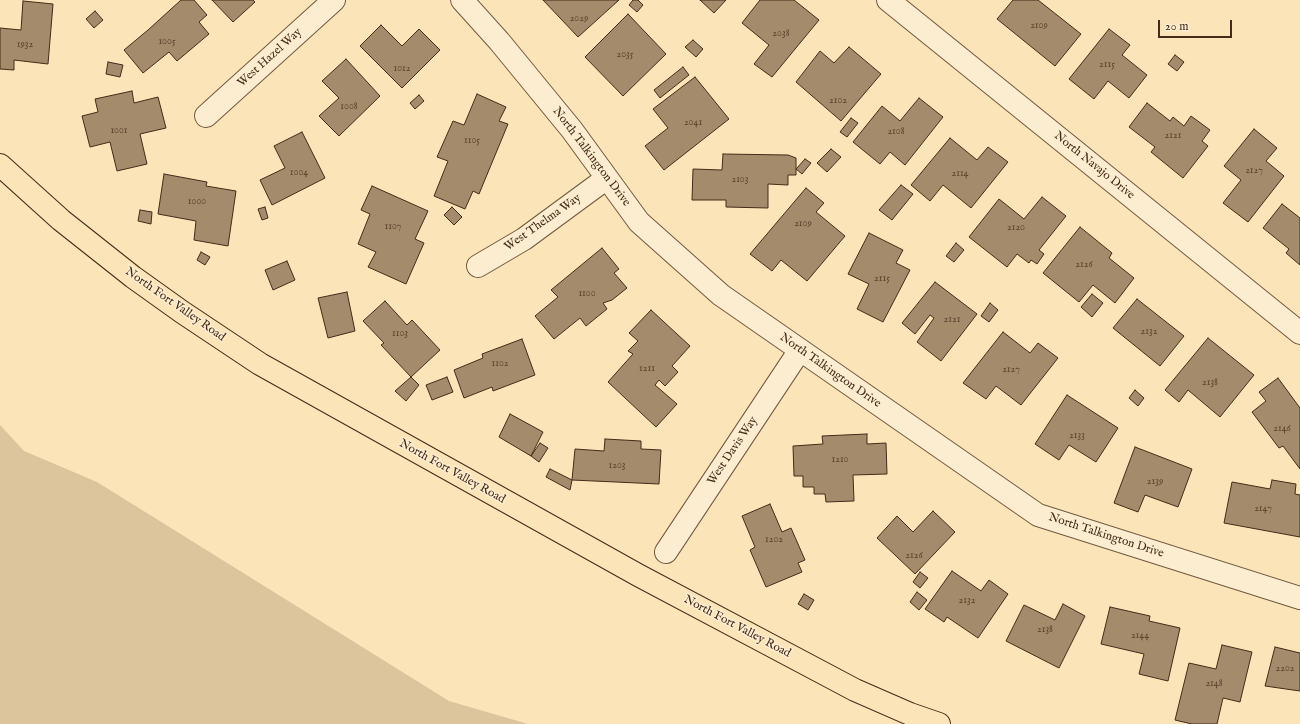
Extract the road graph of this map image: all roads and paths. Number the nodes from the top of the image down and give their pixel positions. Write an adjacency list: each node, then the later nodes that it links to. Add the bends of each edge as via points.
1 (334, 0): 4 (street, West Hazel Way)
2 (462, 0): 6 (street, North Talkington Drive, via 567,124)
3 (888, 0): 8 (street, North Navajo Drive)
4 (206, 116)
5 (0, 165): 12 (main road, North Fort Valley Road, via 61,220 133,277 260,364 645,578 854,690)
6 (607, 178): 7 (street, West Thelma Way, via 524,239); 9 (street, North Talkington Drive, via 639,222 715,290)
7 (478, 266)
8 (1300, 333)
9 (800, 350): 10 (street, West Davis Way); 11 (street, North Talkington Drive, via 1038,514)
10 (666, 552)
11 (1300, 598)
12 (939, 724)

